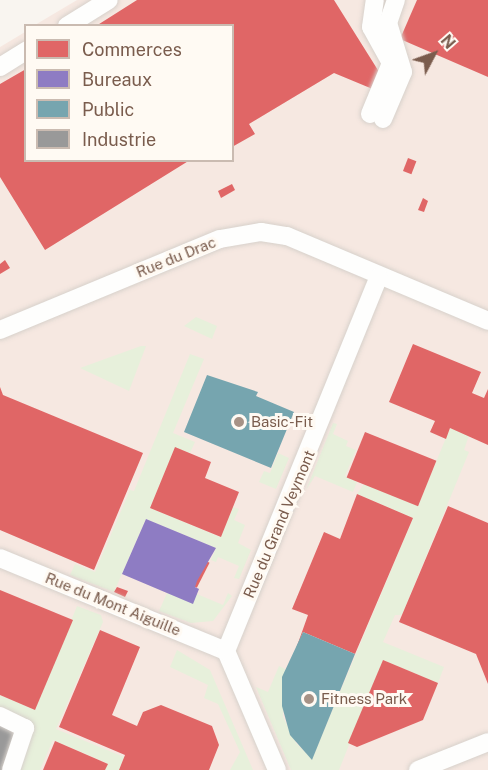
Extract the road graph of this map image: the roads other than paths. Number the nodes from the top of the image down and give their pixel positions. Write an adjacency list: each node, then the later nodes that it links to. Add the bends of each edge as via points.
1 (109, 0): 4 (street)
2 (375, 0): 3 (street, via 370,27 391,63 377,117 403,72 388,23)
3 (396, 0)
4 (70, 24)
5 (24, 52): 6 (street)
6 (0, 67)
7 (379, 277): 8 (street, Rue du Drac); 9 (street, Rue du Drac, via 287,236 261,232 220,239); 11 (street, Rue du Grand Veymont)
8 (488, 321)
9 (0, 330)
10 (0, 558): 11 (street, Rue du Mont Aiguille)
11 (226, 651): 15 (street)
12 (0, 716): 14 (street, via 25,728)
13 (488, 742): 16 (street)
14 (11, 770)
15 (277, 770)
16 (418, 770)

